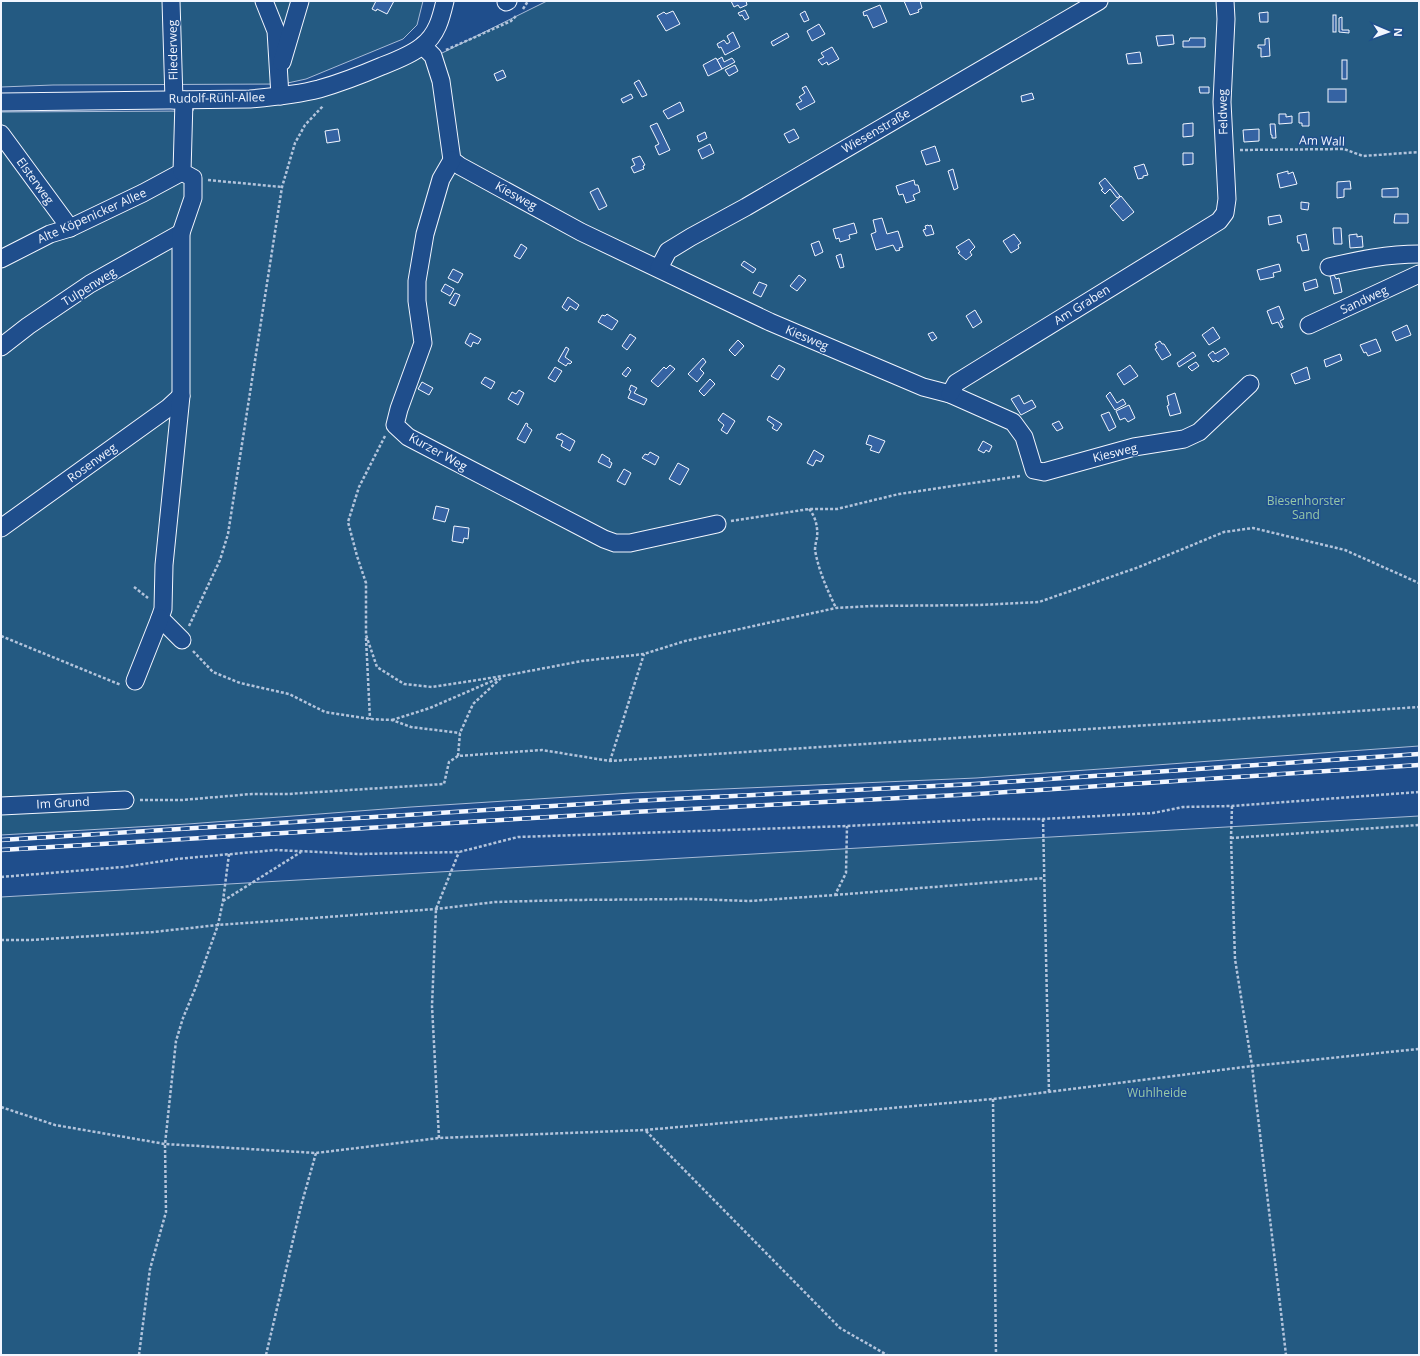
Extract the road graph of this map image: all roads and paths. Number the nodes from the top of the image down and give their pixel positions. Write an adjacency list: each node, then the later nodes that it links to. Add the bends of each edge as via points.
1 (172, 1): 12 (street, Fliederweg)
2 (264, 1): 9 (street, via 276,31)
3 (300, 1): 9 (street)
4 (445, 1): 8 (street, via 440,22)
5 (528, 1): 8 (path, via 511,21)
6 (1099, 1): 26 (street, Wiesenstraße, via 691,237 668,251)
7 (1225, 1): 15 (street, Feldweg, via 1222,102)
8 (428, 51): 10 (street, Rudolf-Rühl-Allee, via 410,54); 17 (street, via 441,81)
9 (280, 70): 11 (street)
10 (320, 89): 11 (street, Rudolf-Rühl-Allee); 19 (path, via 322,107 305,125 294,143)
11 (280, 96): 12 (street, Rudolf-Rühl-Allee)
12 (179, 100): 13 (street, Rudolf-Rühl-Allee); 18 (street, Fliederweg)
13 (1, 102)
14 (1, 134): 21 (street, Elsterweg)
15 (1224, 150): 16 (path, Am Wall, via 1344,149 1363,156); 20 (street, Feldweg, via 1227,199 1225,213)
16 (1419, 152)
17 (452, 160): 26 (street, Kiesweg, via 581,232); 36 (street, Kurzer Weg, via 441,179 425,234 417,281 423,343 395,425 408,437 604,540 630,543)
18 (188, 175): 19 (path); 21 (street, Alte Köpenicker Allee); 22 (street, Fliederweg, via 193,198)
19 (282, 187): 43 (path, via 228,534 220,560)
20 (1218, 221): 31 (street, Am Graben, via 956,383)
21 (70, 228): 24 (street, Alte Köpenicker Allee, via 50,234)
22 (181, 233): 29 (street, Tulpenweg, via 90,284); 32 (street, Fliederweg)
23 (1419, 254): 25 (street, via 1395,254)
24 (1, 259)
25 (1328, 267)
26 (659, 268): 31 (street, Kiesweg, via 777,325 923,388)
27 (1419, 274): 28 (street, Sandweg)
28 (1309, 325)
29 (1, 347)
30 (1250, 384): 34 (street, Kiesweg, via 1199,432 1184,439 1134,447 1044,472)
31 (950, 394): 34 (street, Kiesweg, via 1013,422 1024,437)
32 (181, 396): 37 (street, Rosenweg); 40 (street, Fliederweg, via 164,565 163,609)
33 (386, 433): 42 (path, via 359,487 348,522 366,583)
34 (1034, 470): 35 (path, via 1025,475 999,480 898,494 837,508)
35 (809, 509): 36 (path); 39 (path, via 816,522 815,548 824,583)
36 (716, 524)
37 (1, 528)
38 (1419, 583): 39 (path, via 1345,550 1253,528 1224,532 1139,567 1039,602)
39 (836, 608): 44 (path, via 684,641)
40 (160, 618): 43 (street); 46 (street, Fliederweg)
41 (1, 636): 46 (path, via 128,687)
42 (366, 636): 45 (path, via 377,667 404,684 432,687); 48 (path)
43 (182, 640): 48 (path, via 213,672 240,683 290,694 325,712)
44 (644, 654): 45 (path, via 582,661); 52 (path)
45 (503, 676): 49 (path, via 430,708); 50 (path, via 473,704)
46 (135, 681)
47 (1419, 706): 52 (path)
48 (370, 719): 49 (path)
49 (392, 720): 50 (path, via 411,727)
50 (460, 733): 51 (path)
51 (458, 756): 52 (path, via 542,750); 54 (path, via 449,762 444,784 182,800)
52 (610, 761)
53 (1419, 792): 56 (path)
54 (125, 800): 55 (street, Im Grund)
55 (1, 806)
56 (1232, 806): 57 (path, via 1183,807 1153,813); 60 (path)
57 (1043, 819): 59 (path); 65 (path)
58 (1419, 825): 60 (path)
59 (847, 826): 62 (path, via 518,837); 66 (path, via 846,873)
60 (1231, 838): 72 (path, via 1235,959)
61 (301, 852): 62 (path); 63 (path, via 276,850); 67 (path)
62 (459, 852): 68 (path)
63 (229, 854): 64 (path, via 123,867); 67 (path)
64 (1, 877)
65 (1044, 878): 66 (path); 73 (path)
66 (835, 895): 68 (path, via 750,901 692,899 502,902)
67 (223, 901): 69 (path)
68 (436, 909): 69 (path); 77 (path, via 432,1006)
69 (218, 925): 70 (path, via 153,932); 78 (path, via 176,1041)
70 (1, 940)
71 (1419, 1049): 72 (path)
72 (1252, 1066): 73 (path); 84 (path)
73 (1048, 1093): 74 (path)
74 (993, 1099): 76 (path); 83 (path)
75 (1, 1107): 78 (path, via 55,1125)
76 (645, 1130): 77 (path); 82 (path, via 840,1328)
77 (439, 1138): 79 (path)
78 (165, 1144): 79 (path); 80 (path, via 166,1212 150,1269)
79 (316, 1153): 81 (path)
80 (139, 1355)
81 (266, 1355)
82 (887, 1355)
83 (996, 1355)
84 (1286, 1355)

